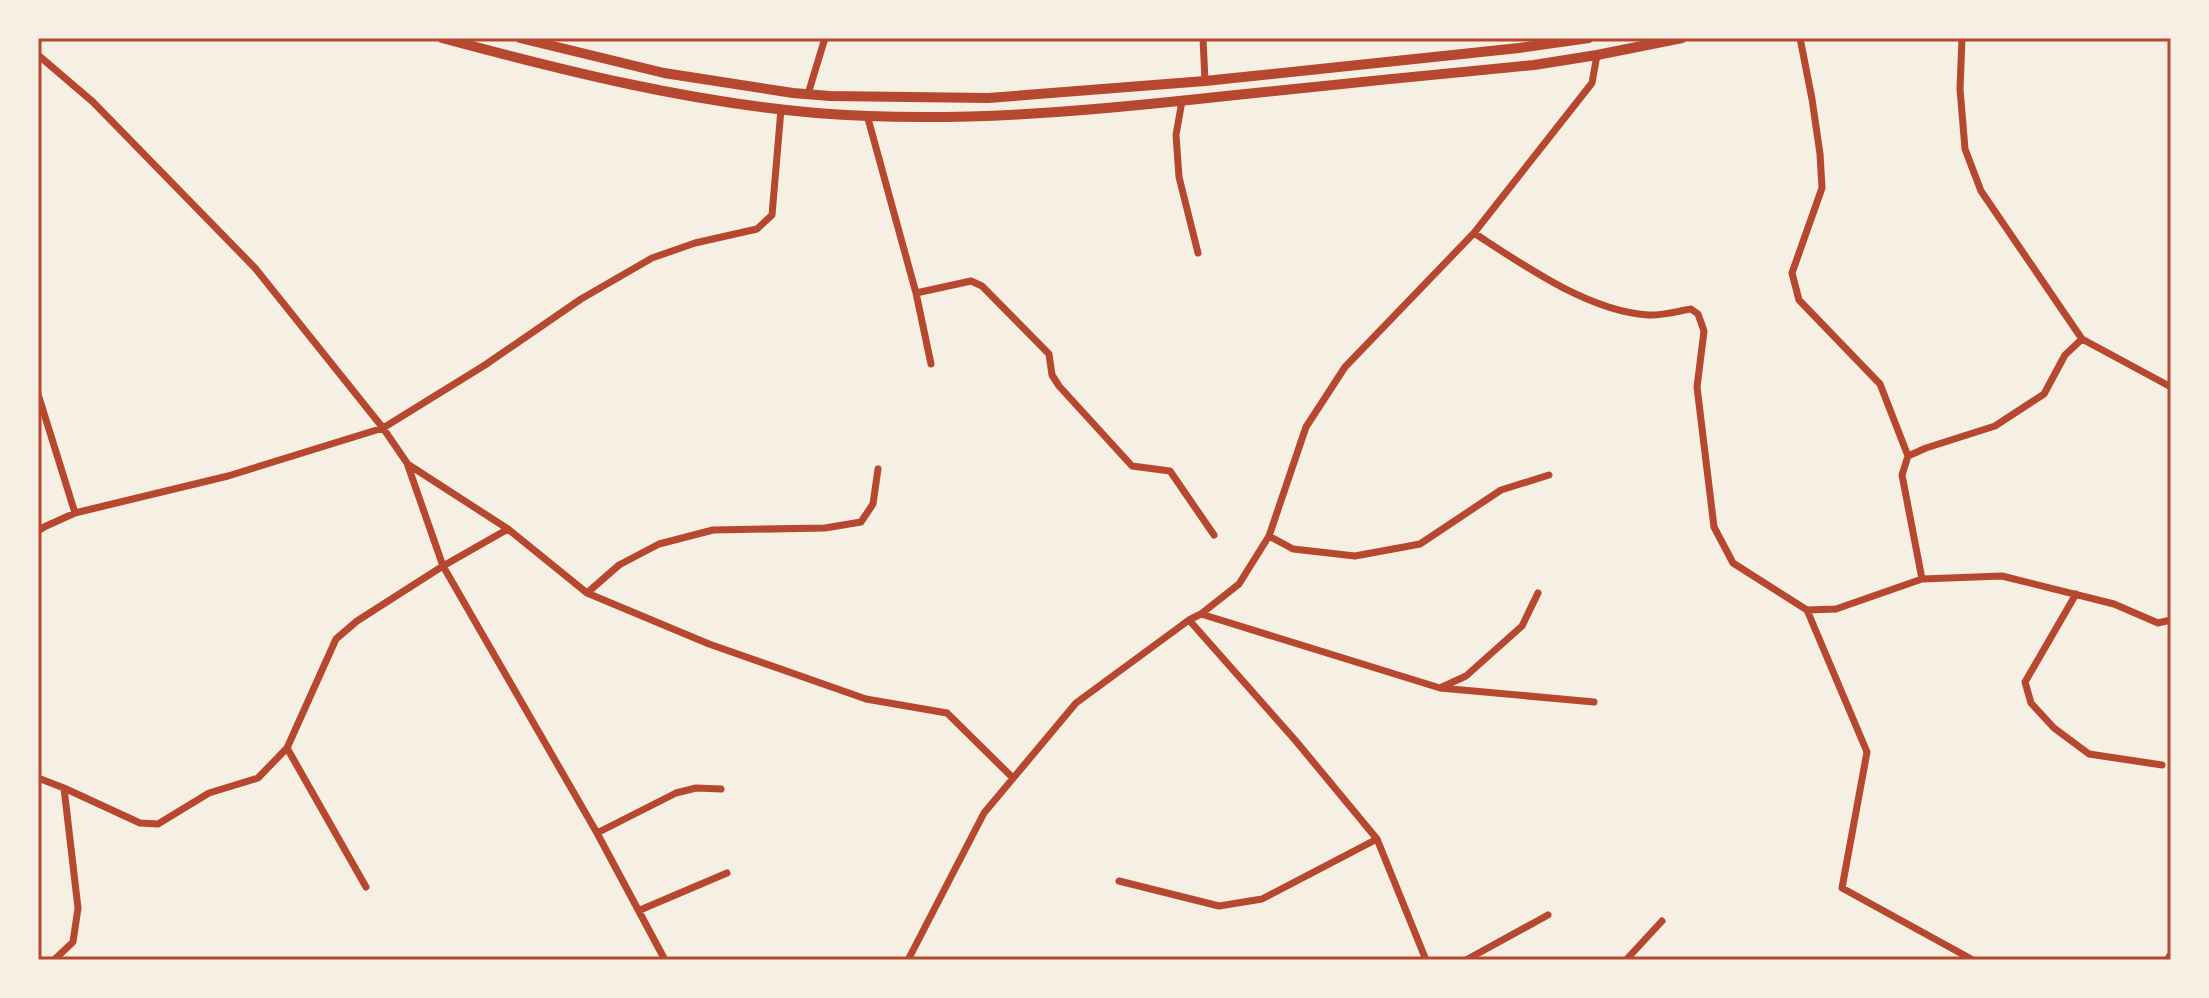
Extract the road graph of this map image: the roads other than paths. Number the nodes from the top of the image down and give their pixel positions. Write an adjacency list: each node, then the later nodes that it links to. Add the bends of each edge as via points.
1 (442, 38): 16 (main road, via 642,88)
2 (520, 38): 14 (main road, via 664,73)
3 (825, 38): 14 (street)
4 (1203, 38): 13 (street)
5 (1589, 38): 9 (main road)
6 (1682, 38): 11 (main road)
7 (1800, 38): 26 (street, via 1822,188 1792,273 1795,286 1799,300 1880,384)
8 (1962, 38): 21 (street, via 1965,149 1981,191)
9 (1573, 39): 12 (street); 13 (main road)
10 (38, 55): 25 (street, via 93,102 255,268)
11 (1597, 55): 12 (main road); 18 (street, via 1592,83)
12 (1576, 58): 15 (main road)
13 (1205, 81): 14 (main road, via 988,98)
14 (808, 94)
15 (1182, 101): 17 (main road, via 1001,116); 19 (street, via 1176,135 1179,177)
16 (781, 109): 17 (main road); 25 (street, via 772,215 757,229 652,258)
17 (867, 115): 20 (street)
18 (1474, 233): 34 (street, via 1345,367 1306,427); 40 (street, via 1544,278 1591,300 1649,315 1691,309 1698,314 1704,331 1697,387 1714,527 1733,563)
19 (1198, 253)
20 (916, 293): 22 (street); 33 (street, via 971,281 982,286 1049,354 1059,386 1132,466 1170,471)
21 (2082, 339): 23 (street); 26 (street, via 2065,355 2044,394 1995,426)
22 (931, 364)
23 (2171, 387)
24 (38, 394): 30 (street)
25 (383, 428): 27 (street); 30 (street, via 228,476)
26 (1908, 456): 36 (street, via 1902,475)
27 (407, 463): 31 (street); 35 (street)
28 (878, 469): 37 (street, via 873,504 861,522 825,528 713,530 659,544 619,565)
29 (1549, 475): 34 (street, via 1501,490 1420,544 1355,556 1293,549)
30 (75, 513): 32 (street)
31 (508, 529): 35 (street); 37 (street)
32 (38, 531)
33 (1214, 535)
34 (1269, 536): 41 (street, via 1239,584)
35 (443, 566): 46 (street, via 336,639); 52 (street)
36 (1922, 579): 39 (street, via 2002,576); 40 (street, via 1836,609)
37 (587, 593): 49 (street, via 709,644 866,699 947,713)
38 (1538, 593): 44 (street, via 1522,626 1466,676)
39 (2076, 594): 43 (street, via 2158,623); 47 (street, via 2025,682 2031,703 2089,754)
40 (1807, 610): 67 (street, via 1867,752 1842,888)
41 (1201, 614): 42 (street); 44 (street)
42 (1189, 620): 49 (street, via 1076,703); 53 (street)
43 (2171, 620)
44 (1440, 688): 45 (street)
45 (1594, 702)
46 (287, 748): 50 (street, via 258,778 209,793 158,824 140,823); 56 (street)
47 (2162, 765)
48 (38, 778): 50 (street)
49 (1013, 778): 63 (street, via 984,813)
50 (64, 788): 61 (street, via 78,908 73,942)
51 (721, 789): 52 (street, via 676,793)
52 (597, 833): 57 (street)
53 (1377, 839): 55 (street, via 1262,899 1219,906); 64 (street)
54 (727, 873): 57 (street)
55 (1119, 881)
56 (366, 887)
57 (640, 910): 62 (street)
58 (1548, 915): 65 (street)
59 (1662, 921): 66 (street)
60 (2171, 954): 68 (street)
61 (54, 960)
62 (665, 960)
63 (908, 960)
64 (1426, 960)
65 (1466, 960)
66 (1626, 960)
67 (1973, 960)
68 (2167, 960)

